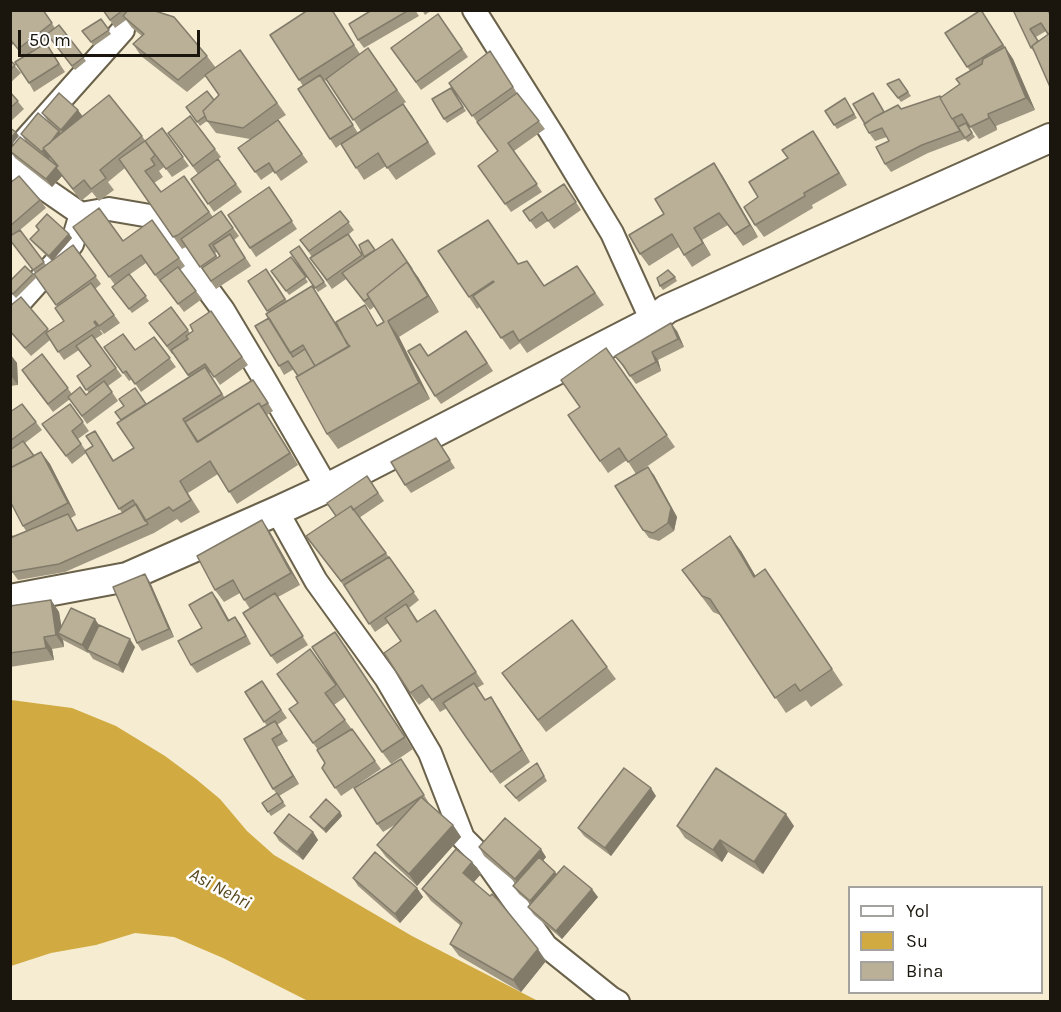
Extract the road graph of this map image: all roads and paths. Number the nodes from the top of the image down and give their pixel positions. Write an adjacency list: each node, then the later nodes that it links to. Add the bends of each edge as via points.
1 (474, 10): 8 (street, via 612,233)
2 (123, 30): 4 (street)
3 (1050, 138): 8 (street, via 667,309)
4 (10, 156)
5 (10, 165): 6 (street)
6 (81, 214): 7 (street, via 72,244); 9 (street, via 109,208 150,216 171,239 223,310)
7 (10, 310)
8 (652, 321): 9 (street)
9 (327, 488): 10 (street)
10 (277, 511): 11 (street, via 127,577); 12 (street, via 316,581 386,678 430,753 463,838 484,860 546,946)
11 (10, 599)
12 (618, 1002)

